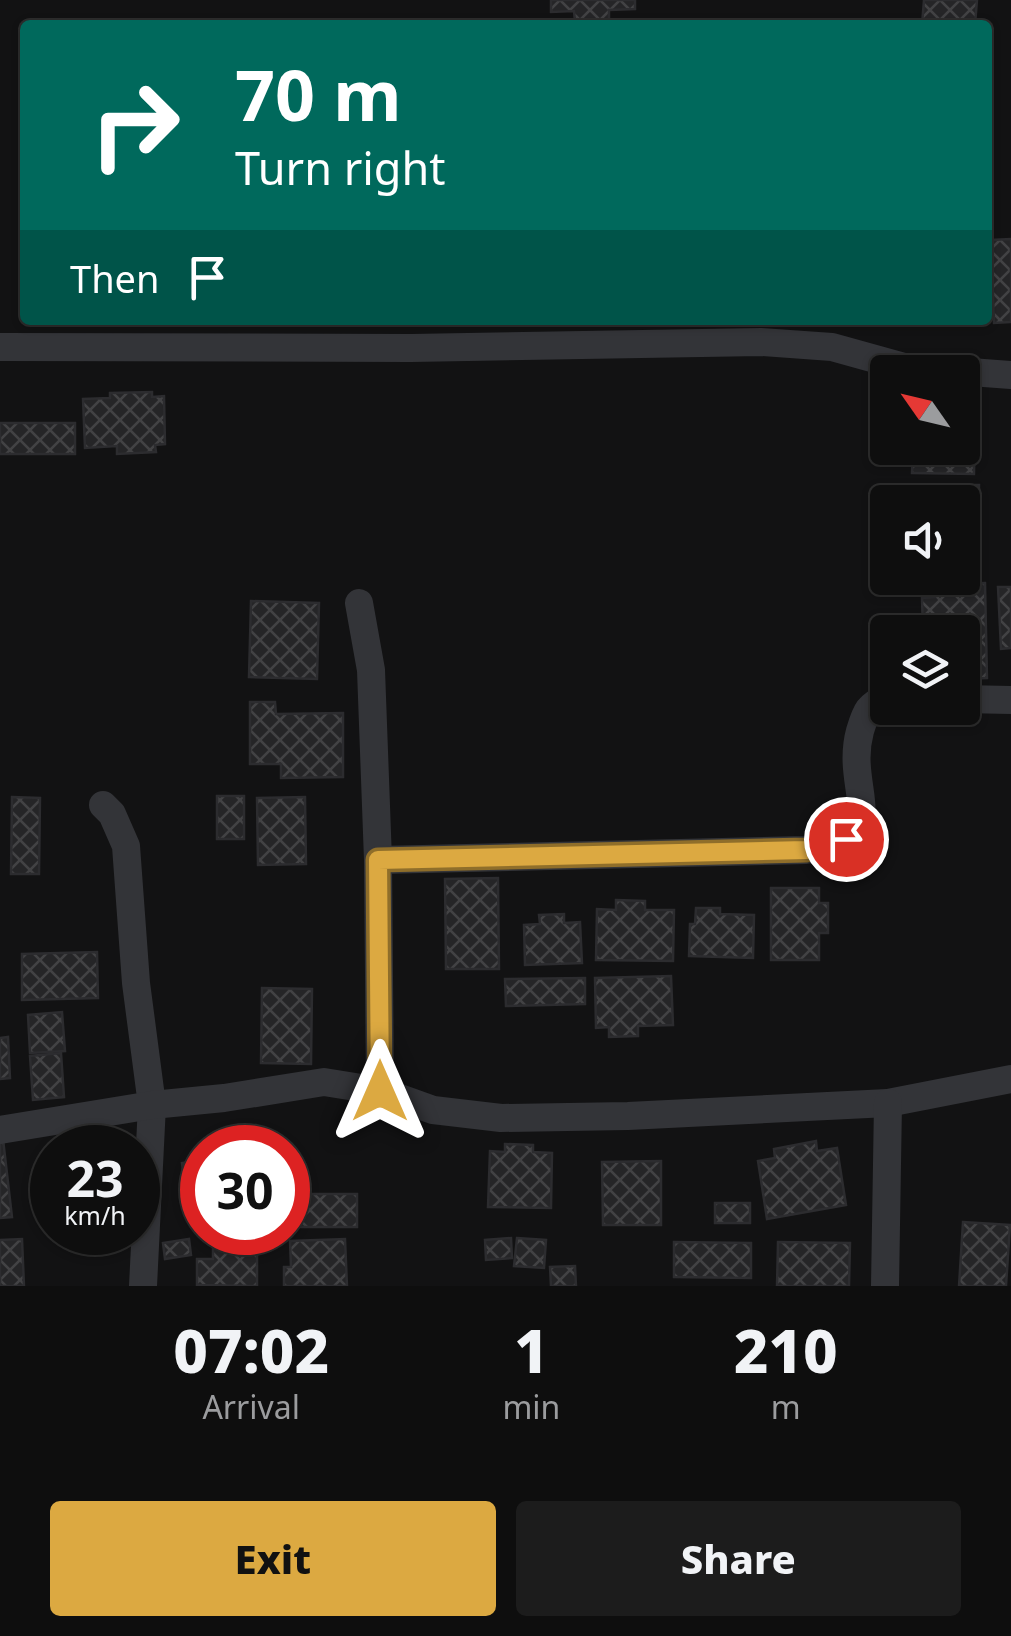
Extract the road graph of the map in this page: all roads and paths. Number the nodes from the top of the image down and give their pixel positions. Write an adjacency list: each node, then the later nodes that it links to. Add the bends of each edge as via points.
1 (0, 347): 2 (street, via 760,342 832,347 904,367)
2 (1011, 375)
3 (359, 602): 8 (street, via 371,670)
4 (980, 699): 5 (street)
5 (1011, 700)
6 (870, 707): 8 (street, via 858,740 859,827 826,846)
7 (103, 805): 12 (street, via 126,846)
8 (378, 860): 10 (street)
9 (1011, 1079): 11 (street)
10 (380, 1091): 11 (street, via 433,1110 501,1118); 12 (street, via 324,1082)
11 (888, 1103): 15 (street)
12 (152, 1105): 13 (street); 14 (street)
13 (0, 1130)
14 (144, 1286)
15 (885, 1286)

